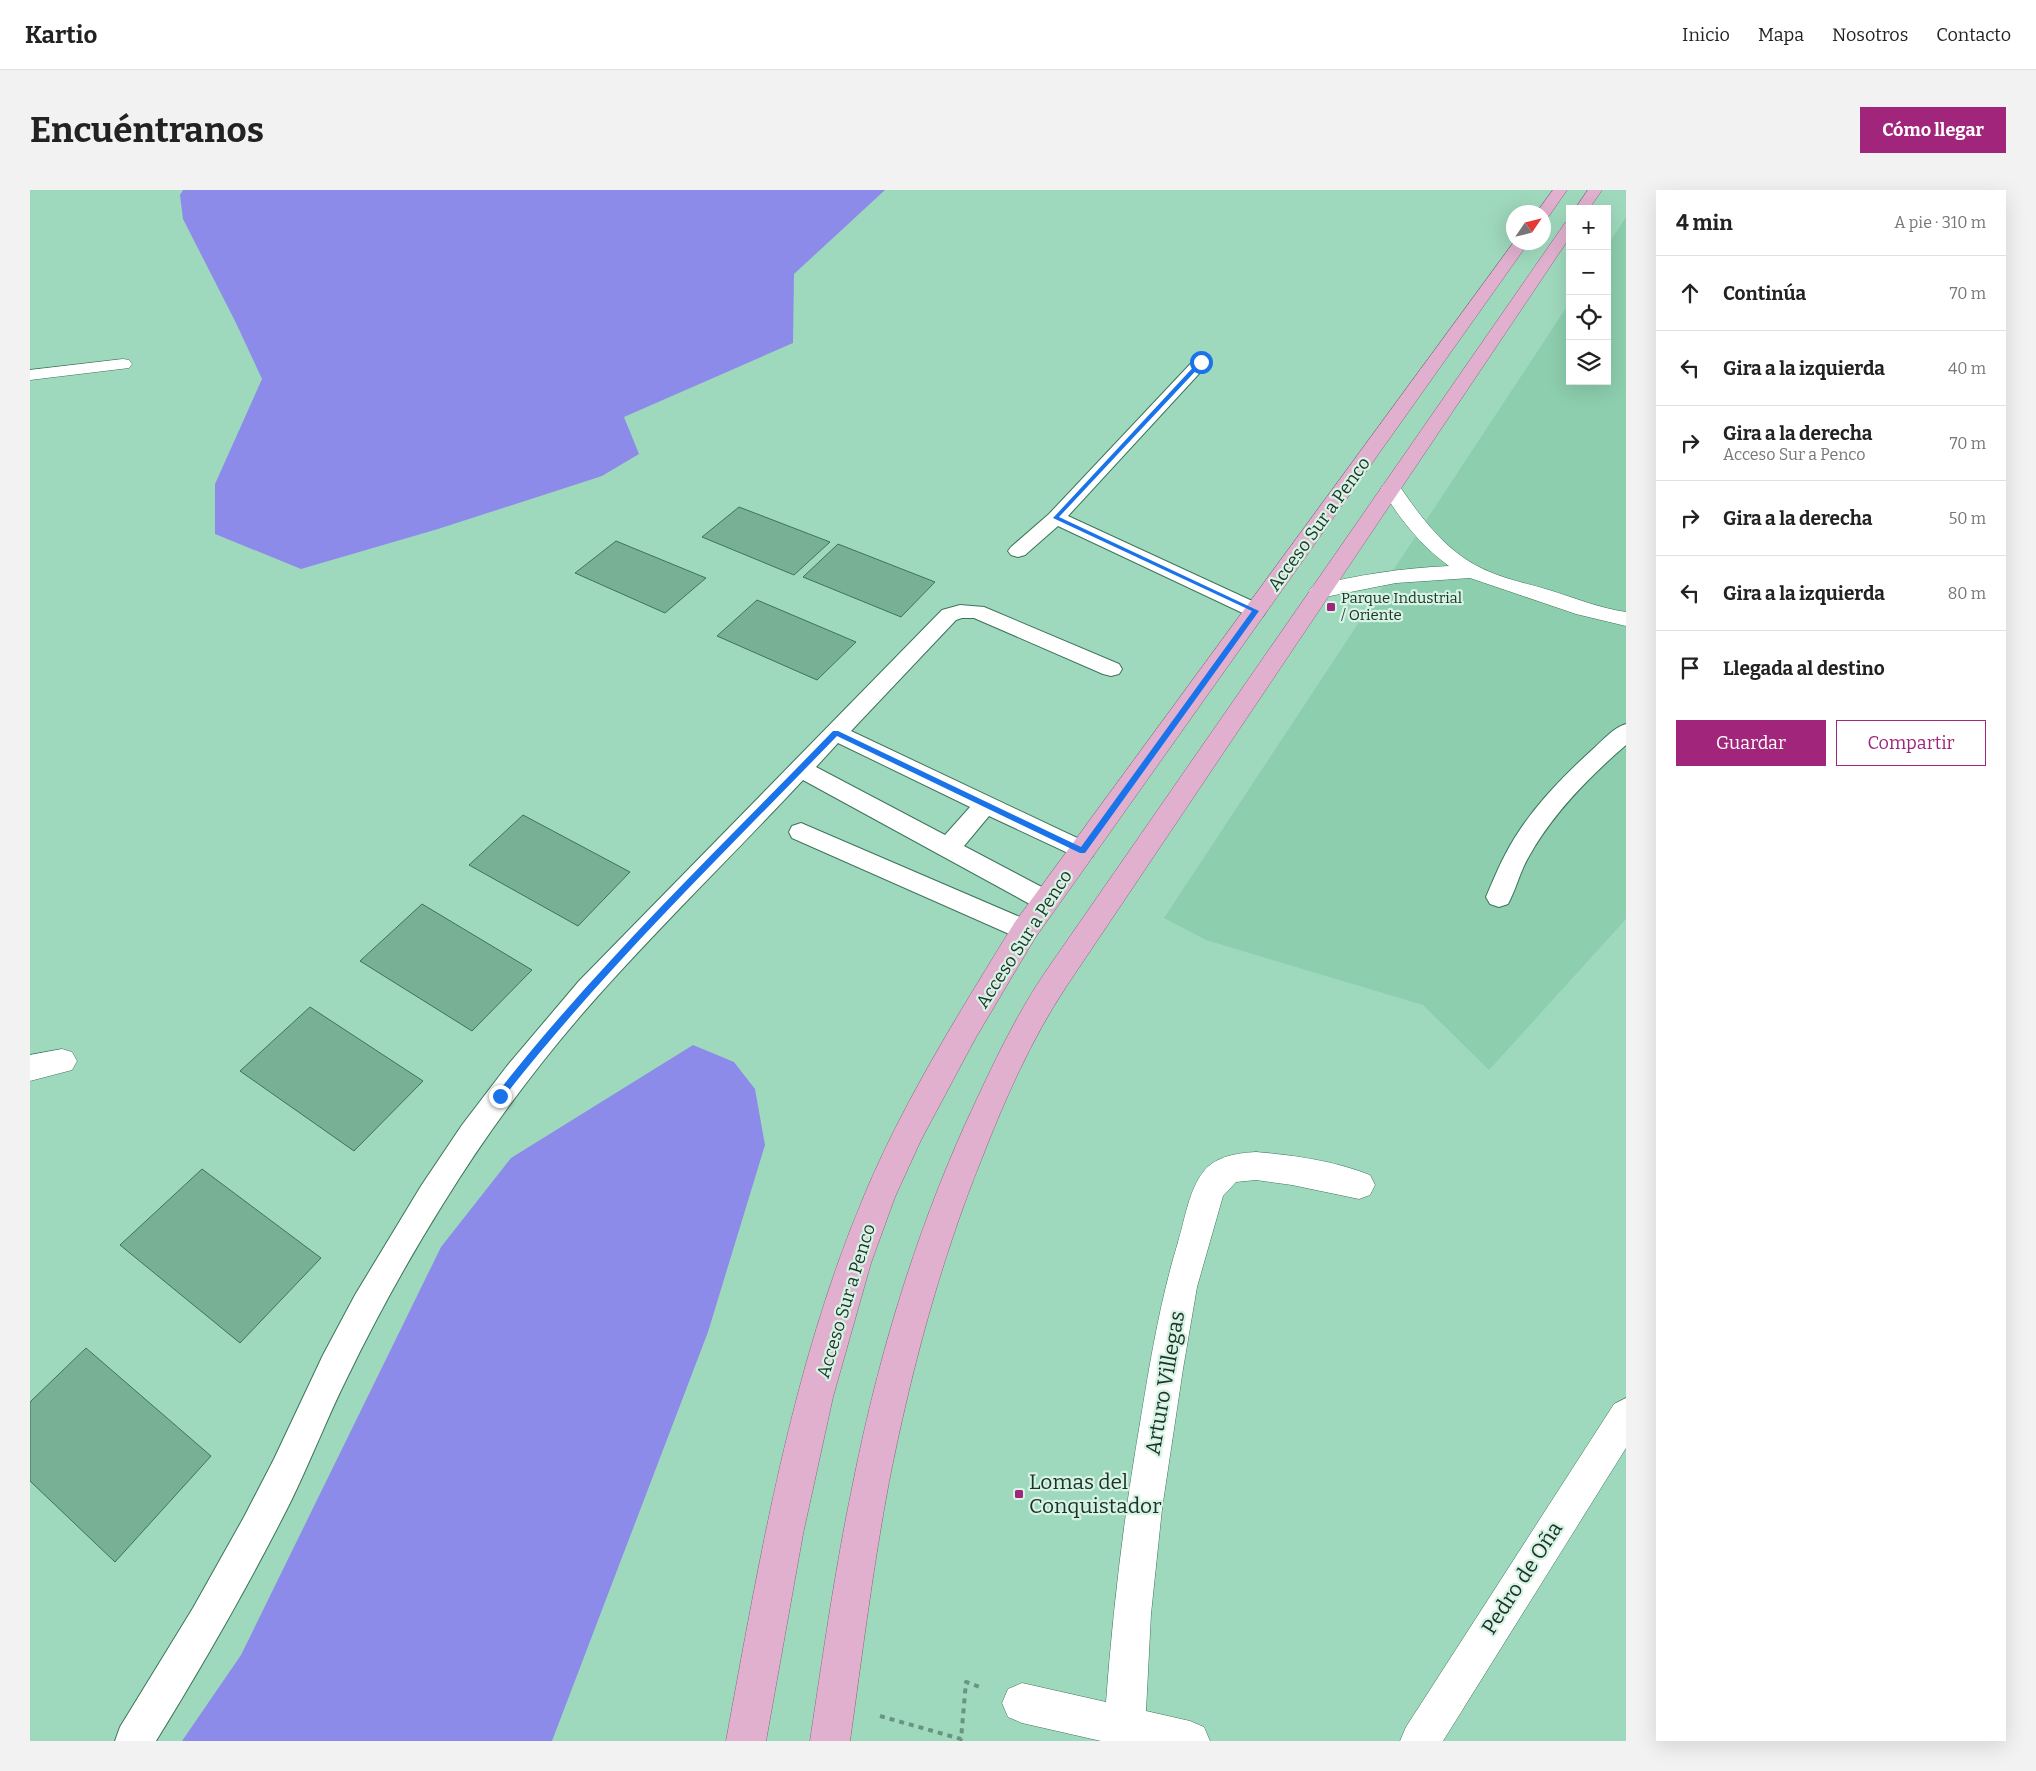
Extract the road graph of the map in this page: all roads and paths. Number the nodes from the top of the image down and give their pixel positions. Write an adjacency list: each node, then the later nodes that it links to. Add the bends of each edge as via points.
1 (1560, 190): 3 (main road)
2 (1595, 190): 4 (main road)
3 (1550, 205)
4 (1585, 205)
5 (1566, 232): 10 (main road, Acceso Sur a Penco)
6 (1516, 250): 15 (main road, Acceso Sur a Penco)
7 (1201, 362): 11 (lane)
8 (123, 364): 9 (street)
9 (30, 375)
10 (1391, 488): 13 (street, via 1420,529); 14 (main road, Acceso Sur a Penco)
11 (1056, 518): 12 (lane); 15 (lane)
12 (1018, 551)
13 (1472, 572): 14 (street, via 1381,577); 16 (street, via 1588,611)
14 (1320, 591): 32 (main road, Acceso Sur a Penco, via 1071,956 1034,1015 1000,1080 965,1162 932,1253 899,1360 871,1482)
15 (1256, 611): 24 (main road, Acceso Sur a Penco)
16 (1626, 619)
17 (1111, 669): 19 (lane, via 976,612 960,610 949,615)
18 (1626, 732): 25 (lane, via 1574,781 1540,819 1517,856)
19 (836, 733): 20 (lane); 21 (lane)
20 (801, 770): 23 (lane); 35 (lane, via 588,989 533,1054 456,1157 369,1302 325,1386 274,1498 208,1620)
21 (986, 804): 23 (lane); 24 (lane)
22 (801, 832): 27 (lane)
23 (948, 848): 26 (lane)
24 (1083, 851): 26 (main road, Acceso Sur a Penco)
25 (1499, 897)
26 (1046, 901): 27 (main road, Acceso Sur a Penco)
27 (1025, 930): 36 (main road, Acceso Sur a Penco, via 914,1126 880,1196 855,1263 810,1422 773,1589)
28 (62, 1061): 29 (street)
29 (30, 1068)
30 (1359, 1185): 34 (street, Arturo Villegas, via 1246,1165 1230,1169 1211,1184 1181,1287 1166,1369 1144,1509 1132,1614)
31 (1626, 1416): 39 (street, Pedro de Oña)
32 (836, 1703): 33 (path, via 961,1739 966,1682); 37 (main road, Acceso Sur a Penco)
33 (1022, 1703): 34 (street)
34 (1124, 1734): 38 (street)
35 (134, 1741)
36 (746, 1741)
37 (830, 1741)
38 (1190, 1741)
39 (1420, 1741)

